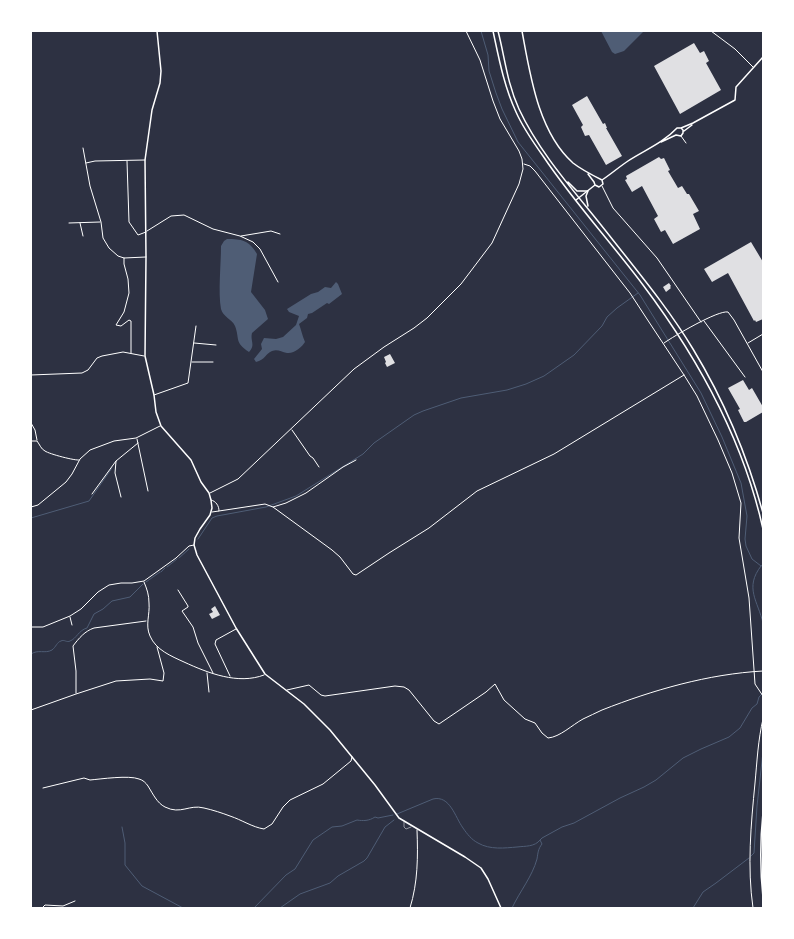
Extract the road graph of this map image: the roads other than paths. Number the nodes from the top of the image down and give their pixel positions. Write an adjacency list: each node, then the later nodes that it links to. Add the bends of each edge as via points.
1 (157, 31): 18 (street, via 162,71 152,110)
2 (466, 31): 21 (street, via 480,60 500,118 519,151)
3 (493, 31): 31 (street, via 508,91 522,123 552,170)
4 (522, 31): 22 (street, via 535,93 546,124 566,156)
5 (711, 31): 8 (street, via 735,49)
6 (498, 32): 25 (street, via 507,74 519,109 548,158)
7 (763, 57): 8 (street)
8 (754, 68): 9 (street, via 736,87 734,100)
9 (693, 123): 10 (street); 12 (street)
10 (681, 128): 11 (street); 12 (street)
11 (674, 131): 13 (street); 15 (street)
12 (684, 132): 14 (street)
13 (676, 136): 14 (street); 15 (street)
14 (681, 136): 16 (street)
15 (661, 142): 24 (street)
16 (686, 143)
17 (83, 148): 20 (street)
18 (145, 160): 19 (street); 36 (street)
19 (127, 161): 20 (street); 36 (street, via 129,222 138,235)
20 (86, 163): 34 (street)
21 (523, 164): 50 (street, via 535,171 632,296); 64 (street, via 519,184 492,243 461,284 427,318 354,369)
22 (586, 172): 23 (street); 26 (street)
23 (598, 178): 24 (street); 26 (street)
24 (602, 180): 28 (street)
25 (566, 181): 29 (street, via 577,191); 30 (street)
26 (594, 182): 27 (street)
27 (595, 185): 28 (street); 29 (street)
28 (602, 186): 44 (street, via 616,212 657,258)
29 (588, 191): 30 (street); 32 (street)
30 (580, 198): 31 (street); 32 (street)
31 (576, 201): 48 (street, via 639,280)
32 (588, 208): 46 (street)
33 (79, 222): 34 (street); 35 (street); 38 (street)
34 (101, 222): 41 (street, via 103,238 109,248)
35 (68, 223)
36 (146, 231): 39 (street, via 171,216 184,215 213,229); 40 (street)
37 (280, 234): 39 (street, via 271,231)
38 (83, 236)
39 (240, 236): 42 (street, via 253,242 260,250)
40 (146, 257): 41 (street); 54 (street)
41 (124, 258): 53 (street, via 129,289 124,312 116,325 121,326 131,321)
42 (278, 282)
43 (704, 321): 44 (street); 51 (street, via 724,311 728,312); 60 (street)
44 (702, 322): 46 (street)
45 (196, 326): 49 (street)
46 (683, 333): 48 (street); 82 (street, via 728,416 748,465)
47 (763, 334): 51 (street)
48 (678, 335): 50 (street); 83 (street, via 715,397 730,429 750,480)
49 (194, 343): 52 (street); 55 (street)
50 (665, 343): 58 (street)
51 (748, 343): 57 (street)
52 (216, 345)
53 (131, 353): 54 (street); 59 (street, via 123,352 97,358 88,370 82,373)
54 (145, 356): 61 (street)
55 (192, 362): 56 (street); 61 (street, via 188,383)
56 (213, 362)
57 (763, 372)
58 (684, 374): 79 (street, via 554,454 477,491 429,528 358,574 352,574 332,550); 95 (street, via 718,440 741,503 739,538 749,598)
59 (31, 375)
60 (745, 377)
61 (154, 395): 63 (street)
62 (31, 423): 67 (street)
63 (160, 426): 65 (street); 75 (street, via 191,460)
64 (292, 430): 72 (street); 75 (street, via 238,479)
65 (136, 438): 68 (street); 69 (street, via 106,443 90,450)
66 (31, 441): 67 (street)
67 (38, 441): 69 (street, via 46,452 75,461)
68 (138, 443): 71 (street); 73 (street)
69 (80, 459): 78 (street, via 66,482 38,505)
70 (356, 460): 79 (street, via 306,493)
71 (116, 461): 74 (street); 76 (street, via 115,473)
72 (319, 467)
73 (148, 491)
74 (92, 494)
75 (209, 494): 77 (street)
76 (121, 497)
77 (211, 500): 80 (street, via 219,506); 81 (street)
78 (31, 507)
79 (273, 507): 80 (street, via 267,505)
80 (219, 511): 81 (street)
81 (212, 512): 84 (street, via 197,534)
82 (763, 513)
83 (763, 529)
84 (194, 545): 85 (street, via 189,546); 91 (street)
85 (144, 582): 87 (street, via 115,583 104,587); 88 (street, via 149,596)
86 (178, 590): 96 (street, via 188,606 182,611 193,627)
87 (70, 616): 89 (street); 90 (street, via 43,627)
88 (147, 620): 92 (street, via 150,635); 101 (street, via 94,628 81,637 73,646)
89 (72, 625)
90 (31, 627)
91 (236, 628): 97 (street); 98 (street, via 216,640 215,644)
92 (157, 646): 94 (street, via 168,654); 101 (street, via 164,673 163,680 116,681)
93 (763, 671): 95 (street)
94 (207, 672): 96 (street); 100 (street)
95 (754, 672): 99 (street, via 696,681 652,692 600,711 551,738 545,737 535,723 525,719 508,704 495,684 439,724 410,690 404,687 392,686 325,696 321,696 309,685); 102 (street, via 755,684)
96 (213, 674): 98 (street)
97 (265, 674): 98 (street, via 256,678); 99 (street)
98 (230, 677)
99 (287, 690): 105 (street, via 330,730)
100 (209, 692)
101 (76, 694): 103 (street)
102 (763, 696)
103 (31, 710)
104 (763, 719): 116 (street, via 751,825)
105 (353, 757): 106 (street, via 323,784 290,800 272,824 264,829 203,808 166,808 159,803 147,784 137,778 84,778); 108 (street, via 394,813)
106 (42, 788)
107 (763, 812): 111 (street)
108 (403, 820): 109 (street); 109 (lane, via 406,829)
109 (412, 826): 110 (street)
110 (417, 829): 114 (street, via 418,866); 115 (street, via 481,868)
111 (763, 898)
112 (75, 901): 113 (street, via 63,906 45,905)
113 (42, 908)
114 (410, 908)
115 (501, 908)
116 (753, 908)

